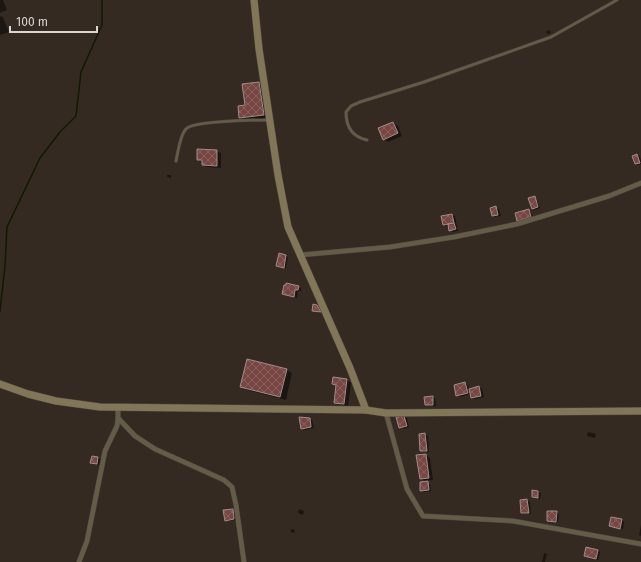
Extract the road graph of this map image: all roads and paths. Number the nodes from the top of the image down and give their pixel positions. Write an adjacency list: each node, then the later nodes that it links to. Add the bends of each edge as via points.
1 (254, 0): 3 (street)
2 (617, 0): 4 (lane, via 551,37 351,106 346,112 348,126 352,134)
3 (269, 120): 5 (lane, via 200,123 189,126 182,136); 7 (street, via 288,226)
4 (367, 140)
5 (176, 161)
6 (641, 184): 7 (street, via 517,224 390,247)
7 (300, 255): 10 (street)
8 (2, 385): 9 (street, via 56,401)
9 (118, 408): 10 (street); 13 (street)
10 (366, 410): 12 (street)
11 (641, 411): 12 (street)
12 (386, 413): 14 (street, via 407,489 423,516 513,521)
13 (118, 418): 15 (street, via 106,451 87,541); 16 (street, via 135,436 155,449 224,480 232,488)
14 (641, 544)
15 (79, 562)
16 (244, 562)

